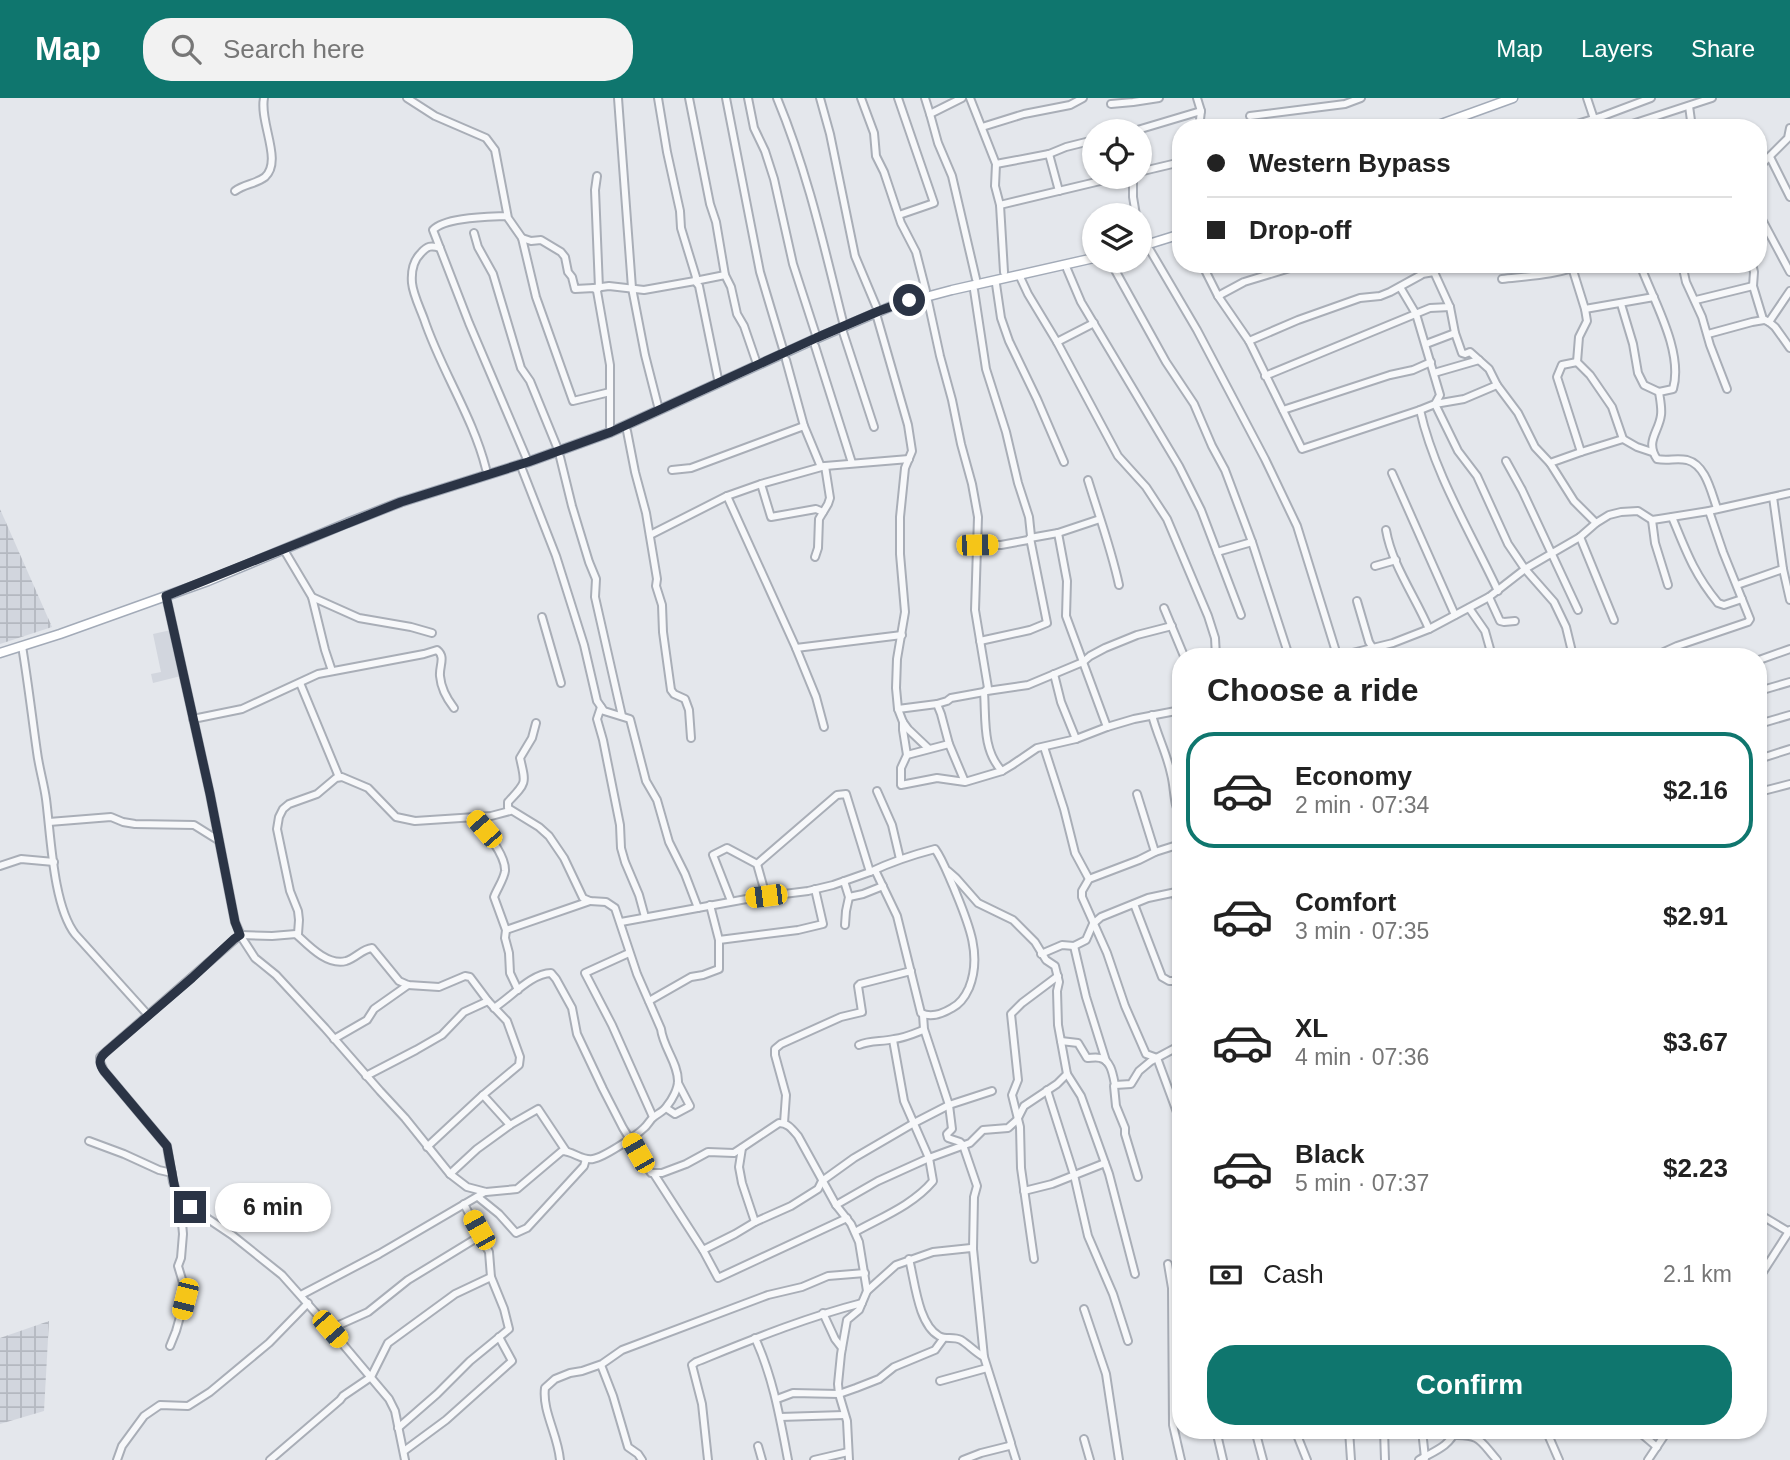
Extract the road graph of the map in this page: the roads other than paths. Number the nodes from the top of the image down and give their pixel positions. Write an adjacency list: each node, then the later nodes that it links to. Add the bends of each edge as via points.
1 (264, 98): 49 (street, via 271,169 259,181)
2 (407, 98): 54 (street, via 435,117 491,143)
3 (618, 98): 86 (street)
4 (658, 98): 81 (street)
5 (689, 98): 77 (street)
6 (726, 98): 112 (street, via 760,272)
7 (748, 98): 106 (street)
8 (777, 98): 101 (street, via 821,227)
9 (820, 98): 95 (street, via 855,256)
10 (861, 98): 53 (street, via 874,133 876,156)
11 (898, 98): 53 (street, via 934,203)
12 (925, 98): 26 (street)
13 (962, 98): 26 (street)
14 (970, 98): 37 (street)
15 (1083, 98): 37 (street)
16 (1159, 98): 23 (street)
17 (1197, 98): 25 (street)
18 (1361, 98): 27 (street)
19 (1513, 98): 31 (main road)
20 (1587, 98): 28 (street)
21 (1648, 98): 28 (street)
22 (1712, 98): 24 (street)
23 (1111, 104)
24 (1689, 106): 33 (street); 34 (street)
25 (1201, 111): 29 (street); 30 (street)
26 (930, 114): 79 (street, via 952,176)
27 (1250, 116)
28 (1594, 118): 32 (street)
29 (1174, 119)
30 (1200, 119)
31 (1455, 119)
32 (1591, 119)
33 (1648, 119)
34 (1691, 119)
35 (1172, 120): 36 (street)
36 (1152, 126)
37 (982, 127): 44 (street)
38 (1790, 128): 39 (street)
39 (1789, 140): 42 (street)
40 (1082, 143): 41 (street)
41 (1049, 154): 44 (street); 50 (street)
42 (1770, 157): 43 (street); 51 (street)
43 (1767, 160)
44 (996, 164): 52 (street)
45 (1172, 164): 46 (street)
46 (1152, 169)
47 (597, 176): 85 (street)
48 (1082, 185): 50 (street)
49 (235, 191)
50 (1059, 191): 52 (street)
51 (1790, 197)
52 (1000, 205): 64 (street)
53 (899, 215): 88 (street, via 916,252)
54 (507, 216): 58 (street); 60 (street, via 435,226)
55 (1767, 229): 65 (street)
56 (474, 233): 134 (street, via 492,274 521,368)
57 (1172, 236): 59 (main road)
58 (522, 238): 85 (street, via 541,240 561,252 575,289); 123 (street, via 536,297 573,401)
59 (1152, 243)
60 (440, 248): 137 (street); 145 (street, via 429,246 414,262 412,284)
61 (1152, 253): 204 (street, via 1197,330 1292,515)
62 (1082, 261): 168 (main road, via 892,306 611,432 401,502)
63 (1067, 269): 102 (street)
64 (1004, 272)
65 (1790, 272)
66 (1118, 273): 166 (street, via 1194,404)
67 (1206, 273): 90 (street)
68 (1273, 273): 90 (street)
69 (1428, 273): 76 (street)
70 (1434, 273): 96 (street)
71 (1544, 273): 78 (street)
72 (1574, 273): 97 (street)
73 (1644, 273): 91 (street)
74 (1684, 273): 92 (street)
75 (1754, 273): 83 (street)
76 (1422, 274): 84 (street)
77 (725, 275): 81 (street); 115 (street)
78 (1502, 278)
79 (976, 279)
80 (1021, 279): 108 (street)
81 (695, 281): 86 (street); 120 (street)
82 (996, 284): 141 (street, via 1009,341)
83 (1752, 286): 92 (street); 100 (street, via 1761,317)
84 (1400, 287): 98 (street); 107 (street)
85 (597, 288): 86 (street); 123 (street)
86 (632, 288): 126 (street)
87 (974, 290): 165 (street, via 986,369 1029,517)
88 (926, 291)
89 (1790, 291): 100 (street)
90 (1218, 296): 107 (street)
91 (1654, 297): 94 (street); 124 (street, via 1674,369 1673,389)
92 (1696, 300): 105 (street)
93 (928, 301): 167 (street, via 972,484)
94 (1621, 304): 97 (street); 124 (street, via 1638,373 1644,385)
95 (876, 306)
96 (1450, 307): 98 (street); 104 (street)
97 (1585, 309): 117 (street, via 1587,321 1579,337)
98 (1416, 314): 109 (street); 119 (street)
99 (877, 317): 139 (street, via 908,425)
100 (1767, 321): 105 (street); 111 (street)
101 (844, 322)
102 (1094, 323): 108 (street); 169 (street, via 1179,467)
103 (843, 332): 131 (street)
104 (1455, 334): 109 (street); 114 (street, via 1462,353 1470,352)
105 (1708, 334): 122 (street)
106 (816, 335)
107 (1249, 341): 119 (street)
108 (1057, 342): 202 (street, via 1118,456 1167,519 1208,616)
109 (1426, 344): 116 (street)
110 (815, 346): 142 (street)
111 (1790, 348)
112 (783, 349)
113 (786, 359): 129 (street)
114 (1479, 360): 118 (street); 121 (street)
115 (756, 361)
116 (1431, 362): 118 (street); 127 (street)
117 (1577, 362): 133 (street, via 1612,407); 135 (street, via 1562,365 1556,377)
118 (1434, 373): 125 (street, via 1440,394)
119 (1265, 376): 127 (street)
120 (718, 379)
121 (1497, 385): 125 (street, via 1464,399); 143 (street)
122 (1727, 389)
123 (610, 392): 130 (street)
124 (1659, 392): 136 (street, via 1661,417)
125 (1435, 404): 128 (street); 174 (street)
126 (658, 406)
127 (1283, 410): 128 (street, via 1304,449)
128 (1420, 410): 179 (street, via 1441,472)
129 (804, 426): 144 (street); 147 (street, via 691,468)
130 (610, 427)
131 (874, 427)
132 (627, 430): 163 (street)
133 (1623, 439): 135 (street); 136 (street)
134 (557, 447)
135 (1581, 452): 143 (street)
136 (1652, 452): 154 (street, via 1657,458 1693,463 1706,477)
137 (526, 457)
138 (560, 457): 227 (street, via 596,579 595,597)
139 (909, 459): 142 (street); 197 (street, via 900,517)
140 (1506, 461): 170 (street)
141 (1065, 462)
142 (852, 463): 144 (street)
143 (1550, 463): 160 (street)
144 (823, 467): 150 (street); 156 (street, via 830,498)
145 (486, 469)
146 (522, 469): 221 (street, via 556,556)
147 (672, 470)
148 (1392, 473): 190 (street)
149 (1088, 480): 158 (street)
150 (761, 484): 152 (street); 156 (street, via 771,517 816,509)
151 (1790, 493): 153 (street)
152 (727, 496): 163 (street); 200 (street)
153 (1773, 497): 154 (street); 175 (street)
154 (1717, 508): 155 (street)
155 (1709, 511): 157 (street); 178 (street)
156 (823, 512): 171 (street)
157 (1672, 517): 159 (street); 183 (street, via 1691,565 1718,603)
158 (1100, 519): 162 (street); 176 (street)
159 (1652, 520): 160 (street, via 1632,511); 177 (street)
160 (1596, 523): 164 (street)
161 (1386, 530): 172 (street)
162 (1058, 533): 165 (street); 212 (street, via 1067,581 1066,616)
163 (650, 535): 234 (street, via 671,690 685,699)
164 (1580, 537): 170 (street); 192 (street)
165 (1030, 538): 167 (street); 198 (street, via 1047,623)
166 (1252, 542): 169 (street); 203 (street)
167 (977, 545): 198 (street, via 975,610)
168 (284, 550): 180 (main road); 181 (street)
169 (1217, 552): 189 (street)
170 (1552, 553): 174 (street); 188 (street)
171 (815, 557)
172 (1396, 560): 173 (street); 195 (street)
173 (1375, 566)
174 (1525, 569): 179 (street); 207 (street, via 1554,602)
175 (1783, 569): 178 (street); 184 (street)
176 (1119, 585)
177 (1668, 585)
178 (1737, 585): 183 (street)
179 (1498, 591): 182 (street)
180 (166, 596): 199 (main road); 228 (street)
181 (312, 597): 196 (street, via 359,618); 213 (street)
182 (1489, 597): 187 (street); 193 (street, via 1500,621)
183 (1742, 599): 208 (street, via 1748,622)
184 (1790, 600)
185 (1357, 601): 205 (street)
186 (1164, 608): 194 (street)
187 (1469, 608): 190 (street); 206 (street, via 1485,631)
188 (1578, 610)
189 (1241, 615)
190 (1455, 615): 195 (street)
191 (542, 617): 217 (street)
192 (1615, 620)
193 (1515, 621)
194 (1172, 626): 201 (street); 212 (street, via 1125,640)
195 (1429, 629): 205 (street)
196 (432, 633)
197 (902, 635): 200 (street); 223 (street, via 897,659)
198 (980, 640): 219 (street)
199 (22, 646): 210 (main road); 252 (street)
200 (796, 648): 232 (street)
201 (1181, 648)
202 (1216, 648)
203 (1286, 648)
204 (1336, 648)
205 (1372, 648)
206 (1490, 648)
207 (1571, 648)
208 (1673, 648)
209 (1790, 649): 211 (street)
210 (0, 653)
211 (1767, 657)
212 (1083, 663): 214 (street); 233 (street)
213 (332, 671): 216 (street); 222 (street, via 437,650 442,654 441,684)
214 (1054, 674): 219 (street, via 1028,685); 235 (street)
215 (1790, 682): 218 (street)
216 (299, 683): 228 (street, via 242,709); 244 (street)
217 (561, 683)
218 (1767, 689)
219 (986, 692): 220 (street); 242 (street, via 989,754)
220 (937, 704): 223 (street); 236 (street)
221 (601, 707): 227 (street); 274 (street, via 597,719 621,848)
222 (454, 708)
223 (898, 709): 229 (street)
224 (1172, 712): 225 (street)
225 (1152, 715): 233 (street); 243 (street)
226 (1790, 715): 230 (street)
227 (622, 716): 273 (street, via 630,719 646,781)
228 (193, 719): 253 (street)
229 (903, 722): 238 (street); 240 (street)
230 (1767, 722)
231 (536, 723): 250 (street, via 520,758 523,785 508,802)
232 (824, 727)
233 (1107, 727): 235 (street)
234 (691, 738)
235 (1076, 739): 237 (street)
236 (948, 744): 238 (street); 245 (street)
237 (1044, 747): 242 (street); 262 (street, via 1075,853)
238 (928, 748): 240 (street)
239 (1790, 749): 241 (street)
240 (907, 755): 245 (street, via 901,785 937,778)
241 (1767, 756)
242 (1002, 771): 245 (street)
243 (1172, 774)
244 (339, 777): 251 (street, via 368,788 400,818); 279 (street, via 317,794 289,804 277,824 298,911)
245 (965, 782)
246 (1790, 784): 248 (street)
247 (877, 790): 256 (street)
248 (1767, 790)
249 (1137, 794): 255 (street)
250 (510, 811): 251 (street); 269 (street, via 549,836 579,892)
251 (474, 818): 278 (street, via 503,861 505,871 494,897)
252 (49, 822): 253 (street, via 111,817 135,824 194,825); 257 (street)
253 (218, 840): 280 (street)
254 (1172, 847): 255 (street)
255 (1155, 852): 262 (street)
256 (900, 859): 260 (street, via 934,849); 261 (street)
257 (54, 862): 259 (street, via 21,859); 293 (street, via 68,924)
258 (757, 864): 261 (street, via 837,795 846,794); 267 (street); 270 (street, via 727,848 713,855)
259 (0, 866)
260 (946, 870): 284 (street, via 978,903 1013,920); 294 (street, via 964,913 975,968 961,1001 944,1012)
261 (872, 871): 263 (street); 264 (street)
262 (1088, 879): 276 (street, via 1082,897)
263 (844, 881): 265 (street); 268 (street)
264 (883, 886): 268 (street); 285 (street, via 897,916)
265 (815, 889): 267 (street); 281 (street, via 823,924)
266 (1172, 893): 271 (street)
267 (766, 896): 270 (street)
268 (849, 897): 277 (street)
269 (590, 901): 275 (street, via 612,905); 278 (street)
270 (731, 901): 272 (street)
271 (1134, 904): 276 (street); 287 (street, via 1162,977)
272 (710, 905): 273 (street); 281 (street)
273 (698, 908): 274 (street)
274 (645, 918): 275 (street)
275 (621, 922): 283 (street)
276 (1093, 924): 282 (street, via 1086,940); 301 (street, via 1146,1055)
277 (845, 925)
278 (506, 930): 289 (street, via 510,973)
279 (298, 934): 280 (street); 288 (street, via 312,949 339,961 372,948 399,981)
280 (240, 935): 293 (street); 296 (street, via 255,958)
281 (719, 940): 291 (street, via 719,969 691,977)
282 (1074, 946): 284 (street); 302 (street)
283 (629, 953): 291 (street); 313 (street, via 585,974)
284 (1041, 954): 286 (street, via 1055,966)
285 (911, 971): 294 (street); 315 (street, via 860,984 862,1012 825,1023 775,1049 786,1095)
286 (1058, 976): 298 (street); 314 (street, via 1011,1014 1018,1080 1012,1095)
287 (1172, 981)
288 (408, 985): 290 (street, via 439,986 468,976); 296 (street, via 374,1009 367,1020)
289 (518, 990): 292 (street); 318 (street, via 547,972 556,979 572,1008 577,1034)
290 (488, 1001): 292 (street); 304 (street, via 464,1012 442,1035)
291 (649, 1001): 305 (street)
292 (494, 1008): 309 (street, via 507,1021 520,1062)
293 (148, 1015): 327 (street, via 100,1057 100,1062 167,1146)
294 (923, 1015): 311 (street)
295 (923, 1030): 297 (street)
296 (334, 1040): 304 (street)
297 (893, 1040): 299 (street); 316 (street, via 904,1101)
298 (1061, 1041): 302 (street, via 1078,1043 1087,1058); 303 (street)
299 (859, 1045)
300 (1172, 1050): 301 (street)
301 (1157, 1058): 306 (street, via 1130,1084); 310 (street)
302 (1106, 1061): 306 (street)
303 (1067, 1074): 307 (street); 326 (street, via 1081,1096)
304 (366, 1076): 321 (street)
305 (678, 1083): 312 (street); 312 (street, via 690,1106 675,1114)
306 (1115, 1084): 331 (street, via 1116,1106)
307 (1047, 1090): 314 (street, via 1024,1106); 330 (street)
308 (992, 1091): 311 (street)
309 (483, 1094): 317 (street); 321 (street)
310 (1172, 1099)
311 (949, 1105): 316 (street); 320 (street, via 952,1129 948,1138)
312 (666, 1108): 313 (street)
313 (653, 1117): 318 (street)
314 (1018, 1117): 320 (street, via 1008,1128 983,1130); 333 (street)
315 (784, 1123): 322 (street); 332 (street, via 798,1136)
316 (914, 1123): 324 (street); 332 (street)
317 (510, 1125): 323 (street, via 538,1108); 328 (street)
318 (630, 1138): 325 (street, via 607,1153); 329 (street)
319 (89, 1141): 327 (street)
320 (963, 1145): 324 (street); 345 (street, via 977,1186)
321 (428, 1147): 328 (street)
322 (741, 1149): 329 (street, via 728,1154 708,1152); 341 (street, via 742,1183)
323 (566, 1151): 325 (street); 334 (street, via 517,1189)
324 (929, 1158): 338 (street); 343 (street, via 933,1181 925,1190)
325 (586, 1159): 335 (street, via 527,1228 516,1233)
326 (1105, 1163): 330 (street); 352 (street)
327 (172, 1173): 336 (street)
328 (450, 1174): 334 (street, via 467,1187)
329 (654, 1174): 346 (street)
330 (1074, 1175): 333 (street); 365 (street, via 1088,1236)
331 (1138, 1177)
332 (822, 1181): 338 (street); 341 (street, via 800,1201)
333 (1024, 1191): 348 (street)
334 (486, 1192): 335 (street)
335 (478, 1197): 337 (street)
336 (180, 1200): 356 (street, via 256,1254); 366 (street, via 183,1234 178,1266 185,1299)
337 (464, 1204): 344 (street); 356 (street)
338 (836, 1205): 339 (street)
339 (847, 1218): 343 (street); 346 (street, via 720,1279)
340 (1767, 1219): 342 (street)
341 (755, 1222): 346 (street)
342 (1789, 1231): 350 (street)
343 (855, 1232): 351 (street)
344 (480, 1236): 353 (street, via 488,1252); 361 (street, via 408,1280 368,1312)
345 (973, 1249): 347 (street); 368 (street)
346 (703, 1250)
347 (909, 1259): 355 (street); 364 (street, via 920,1308 931,1331)
348 (1034, 1259)
349 (1168, 1264): 354 (street)
350 (1767, 1265)
351 (865, 1273): 355 (street); 369 (street, via 828,1276 768,1295 629,1347)
352 (1135, 1274)
353 (491, 1277): 362 (street, via 509,1329); 371 (street, via 455,1294 388,1343)
354 (1172, 1278)
355 (867, 1291): 358 (street)
356 (300, 1295): 357 (street)
357 (308, 1303): 361 (street); 397 (street, via 211,1392 188,1406 160,1405 144,1416)
358 (862, 1303): 360 (street); 367 (street, via 845,1325)
359 (1084, 1309): 409 (street, via 1107,1374)
360 (823, 1313): 363 (street); 367 (street)
361 (330, 1329): 371 (street)
362 (499, 1337): 377 (street); 394 (street, via 512,1362)
363 (755, 1339): 374 (street); 402 (street, via 692,1365)
364 (943, 1339): 368 (street, via 961,1340); 373 (street, via 935,1350)
365 (1128, 1341)
366 (170, 1346)
367 (842, 1348): 373 (street)
368 (984, 1357): 370 (street)
369 (601, 1365): 400 (street, via 555,1379 545,1388); 401 (street, via 628,1447)
370 (987, 1368): 372 (street); 391 (street)
371 (371, 1377): 377 (street, via 389,1399); 398 (street)
372 (940, 1381)
373 (839, 1394): 374 (street, via 793,1393); 375 (street)
374 (777, 1399): 376 (street)
375 (844, 1415): 376 (street); 395 (street)
376 (780, 1417): 404 (street)
377 (398, 1428): 394 (street)
378 (1084, 1439): 408 (street)
379 (1176, 1439): 410 (street)
380 (1218, 1439): 411 (street)
381 (1257, 1439): 412 (street)
382 (1299, 1439): 413 (street)
383 (1350, 1439): 414 (street)
384 (1384, 1439): 415 (street)
385 (1422, 1439): 396 (street)
386 (1450, 1439): 396 (street)
387 (1478, 1439): 416 (street)
388 (1550, 1439): 417 (street)
389 (1648, 1439): 393 (street)
390 (1662, 1439): 393 (street)
391 (1011, 1444): 406 (street); 407 (street)
392 (758, 1447): 403 (street)
393 (1657, 1447): 418 (street)
394 (404, 1451): 399 (street)
395 (848, 1456): 405 (street)
396 (1423, 1459)
397 (117, 1460)
398 (270, 1460)
399 (405, 1460)
400 (560, 1460)
401 (642, 1460)
402 (708, 1460)
403 (762, 1460)
404 (788, 1460)
405 (814, 1460)
406 (963, 1460)
407 (1016, 1460)
408 (1090, 1460)
409 (1119, 1460)
410 (1181, 1460)
411 (1223, 1460)
412 (1263, 1460)
413 (1307, 1460)
414 (1351, 1460)
415 (1385, 1460)
416 (1497, 1460)
417 (1559, 1460)
418 (1648, 1460)

